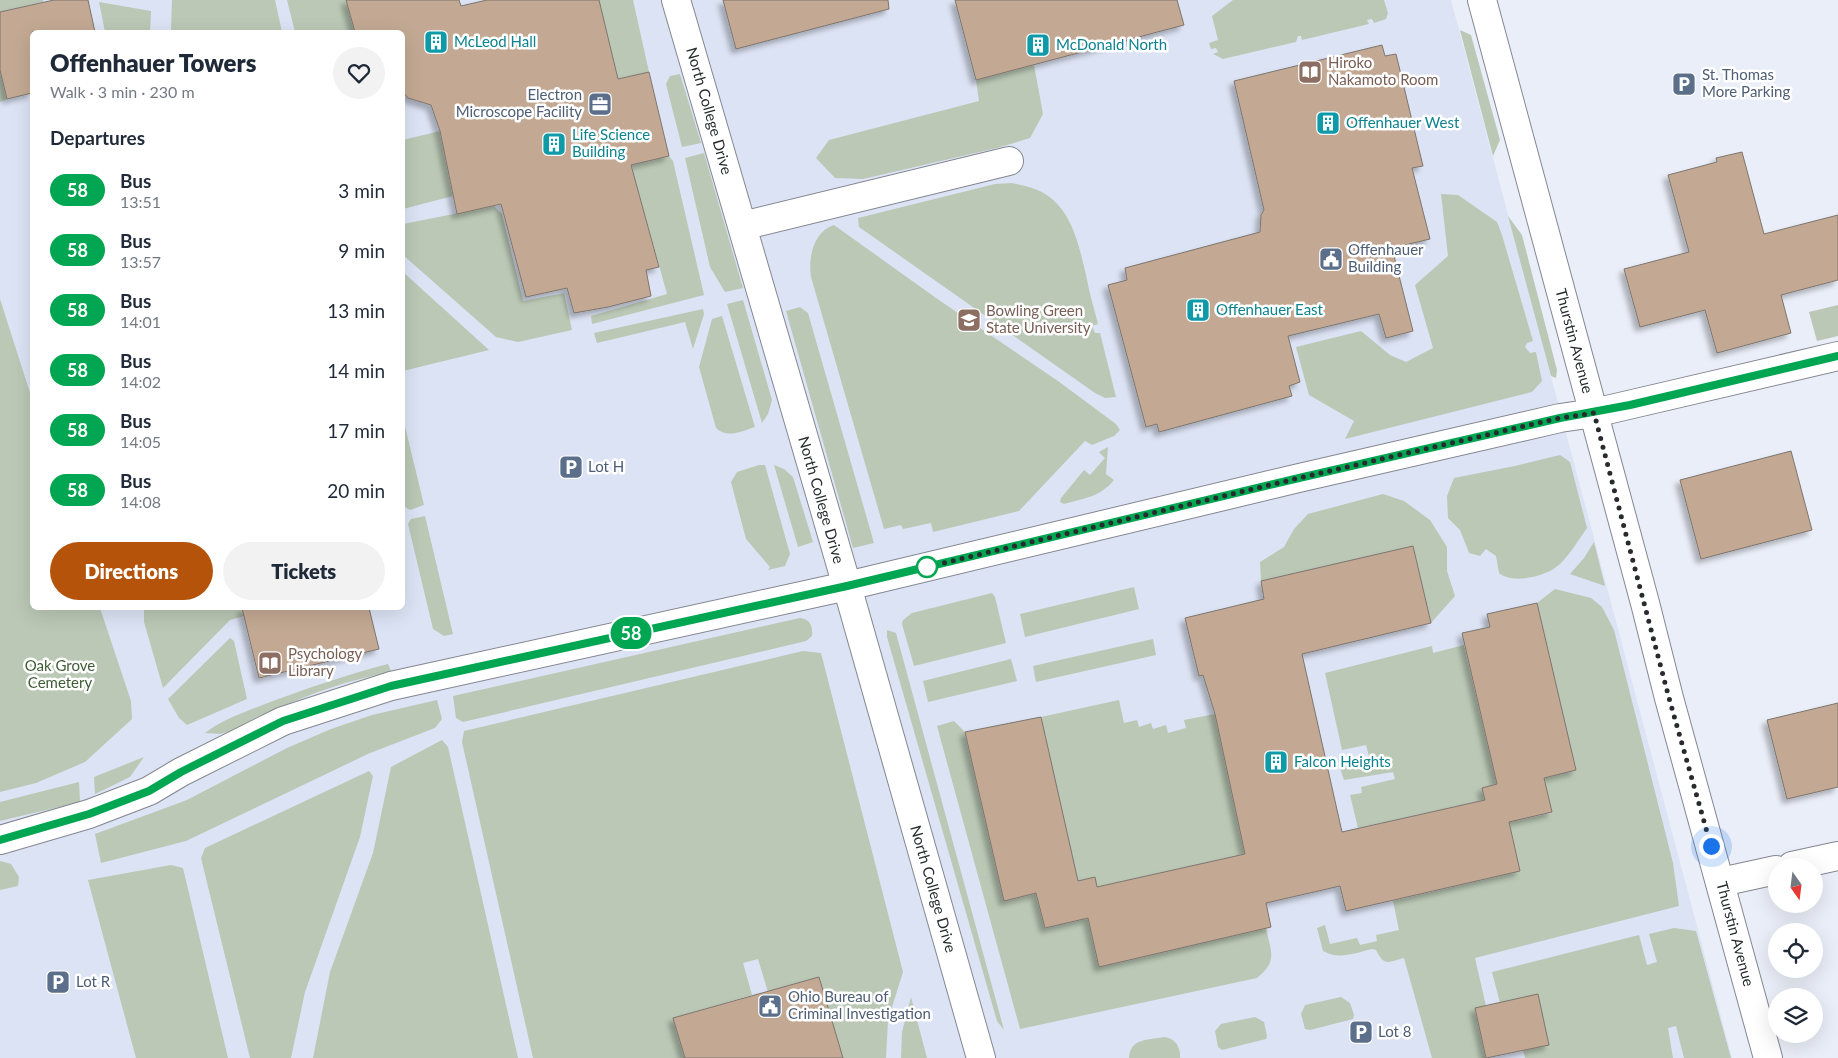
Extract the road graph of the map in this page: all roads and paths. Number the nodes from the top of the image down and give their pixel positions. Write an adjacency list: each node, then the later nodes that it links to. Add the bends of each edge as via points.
1 (676, 0): 4 (street, North College Drive)
2 (1482, 0): 6 (street, Thurstin Avenue)
3 (1009, 161): 4 (street)
4 (742, 226): 7 (street, North College Drive)
5 (1838, 356): 6 (street)
6 (1594, 413): 7 (street, via 1308,476); 12 (street, Thurstin Avenue)
7 (847, 586): 8 (street, via 391,686 283,721 149,791 89,814); 13 (street, North College Drive)
8 (0, 840)
9 (1838, 856): 10 (street)
10 (1823, 859)
11 (1768, 872): 12 (street)
12 (1721, 882): 14 (street, Thurstin Avenue)
13 (981, 1058)
14 (1768, 1058)

